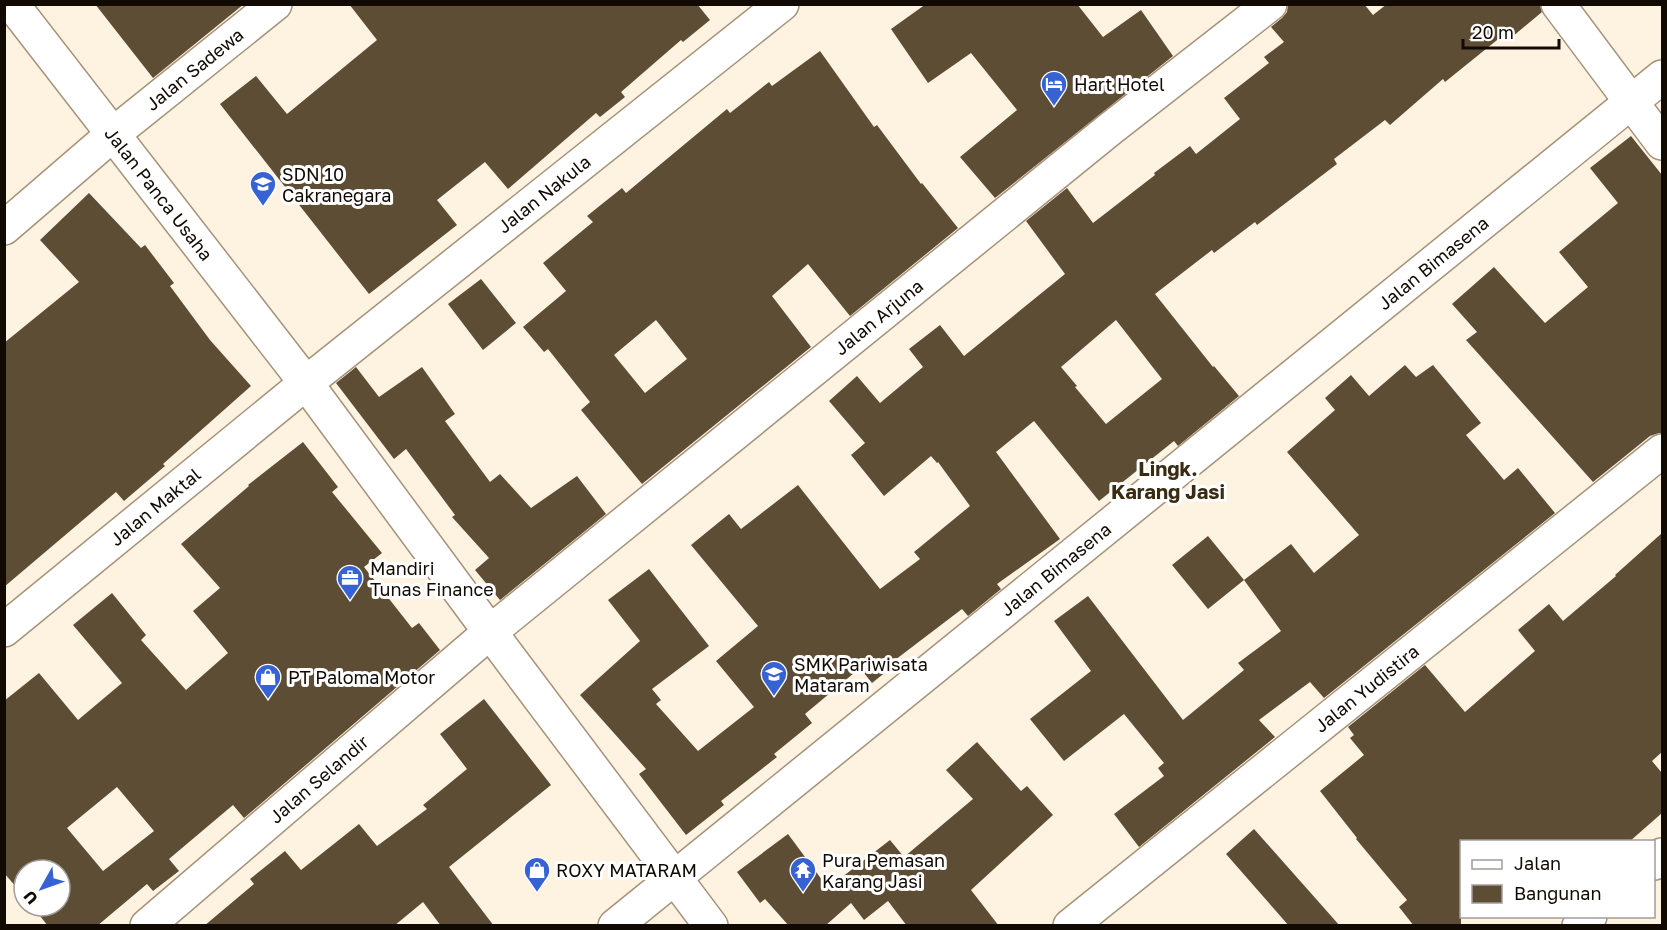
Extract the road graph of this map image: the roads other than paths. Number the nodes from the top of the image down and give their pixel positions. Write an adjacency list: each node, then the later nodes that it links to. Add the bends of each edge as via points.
1 (12, 4): 8 (street, Jalan Panca Usaha)
2 (275, 4): 8 (street, Jalan Sadewa)
3 (782, 4): 11 (street, Jalan Nakula)
4 (1270, 4): 14 (street, Jalan Arjuna)
5 (1558, 4): 7 (street)
6 (1662, 77): 7 (street, Jalan Bimasena)
7 (1632, 102): 9 (street); 15 (street, Jalan Bimasena)
8 (112, 135): 10 (street, Jalan Sadewa); 11 (street, Jalan Panca Usaha)
9 (1662, 143)
10 (4, 228)
11 (306, 383): 13 (street, Jalan Maktal); 14 (street, Jalan Panca Usaha)
12 (1662, 451): 19 (street, Jalan Yudistira)
13 (4, 630)
14 (490, 632): 15 (street, Jalan Panca Usaha); 16 (street, Jalan Selandir)
15 (675, 878): 17 (street, Jalan Bimasena); 18 (street, Jalan Panca Usaha)
16 (147, 926)
17 (615, 926)
18 (711, 926)
19 (1070, 926)

